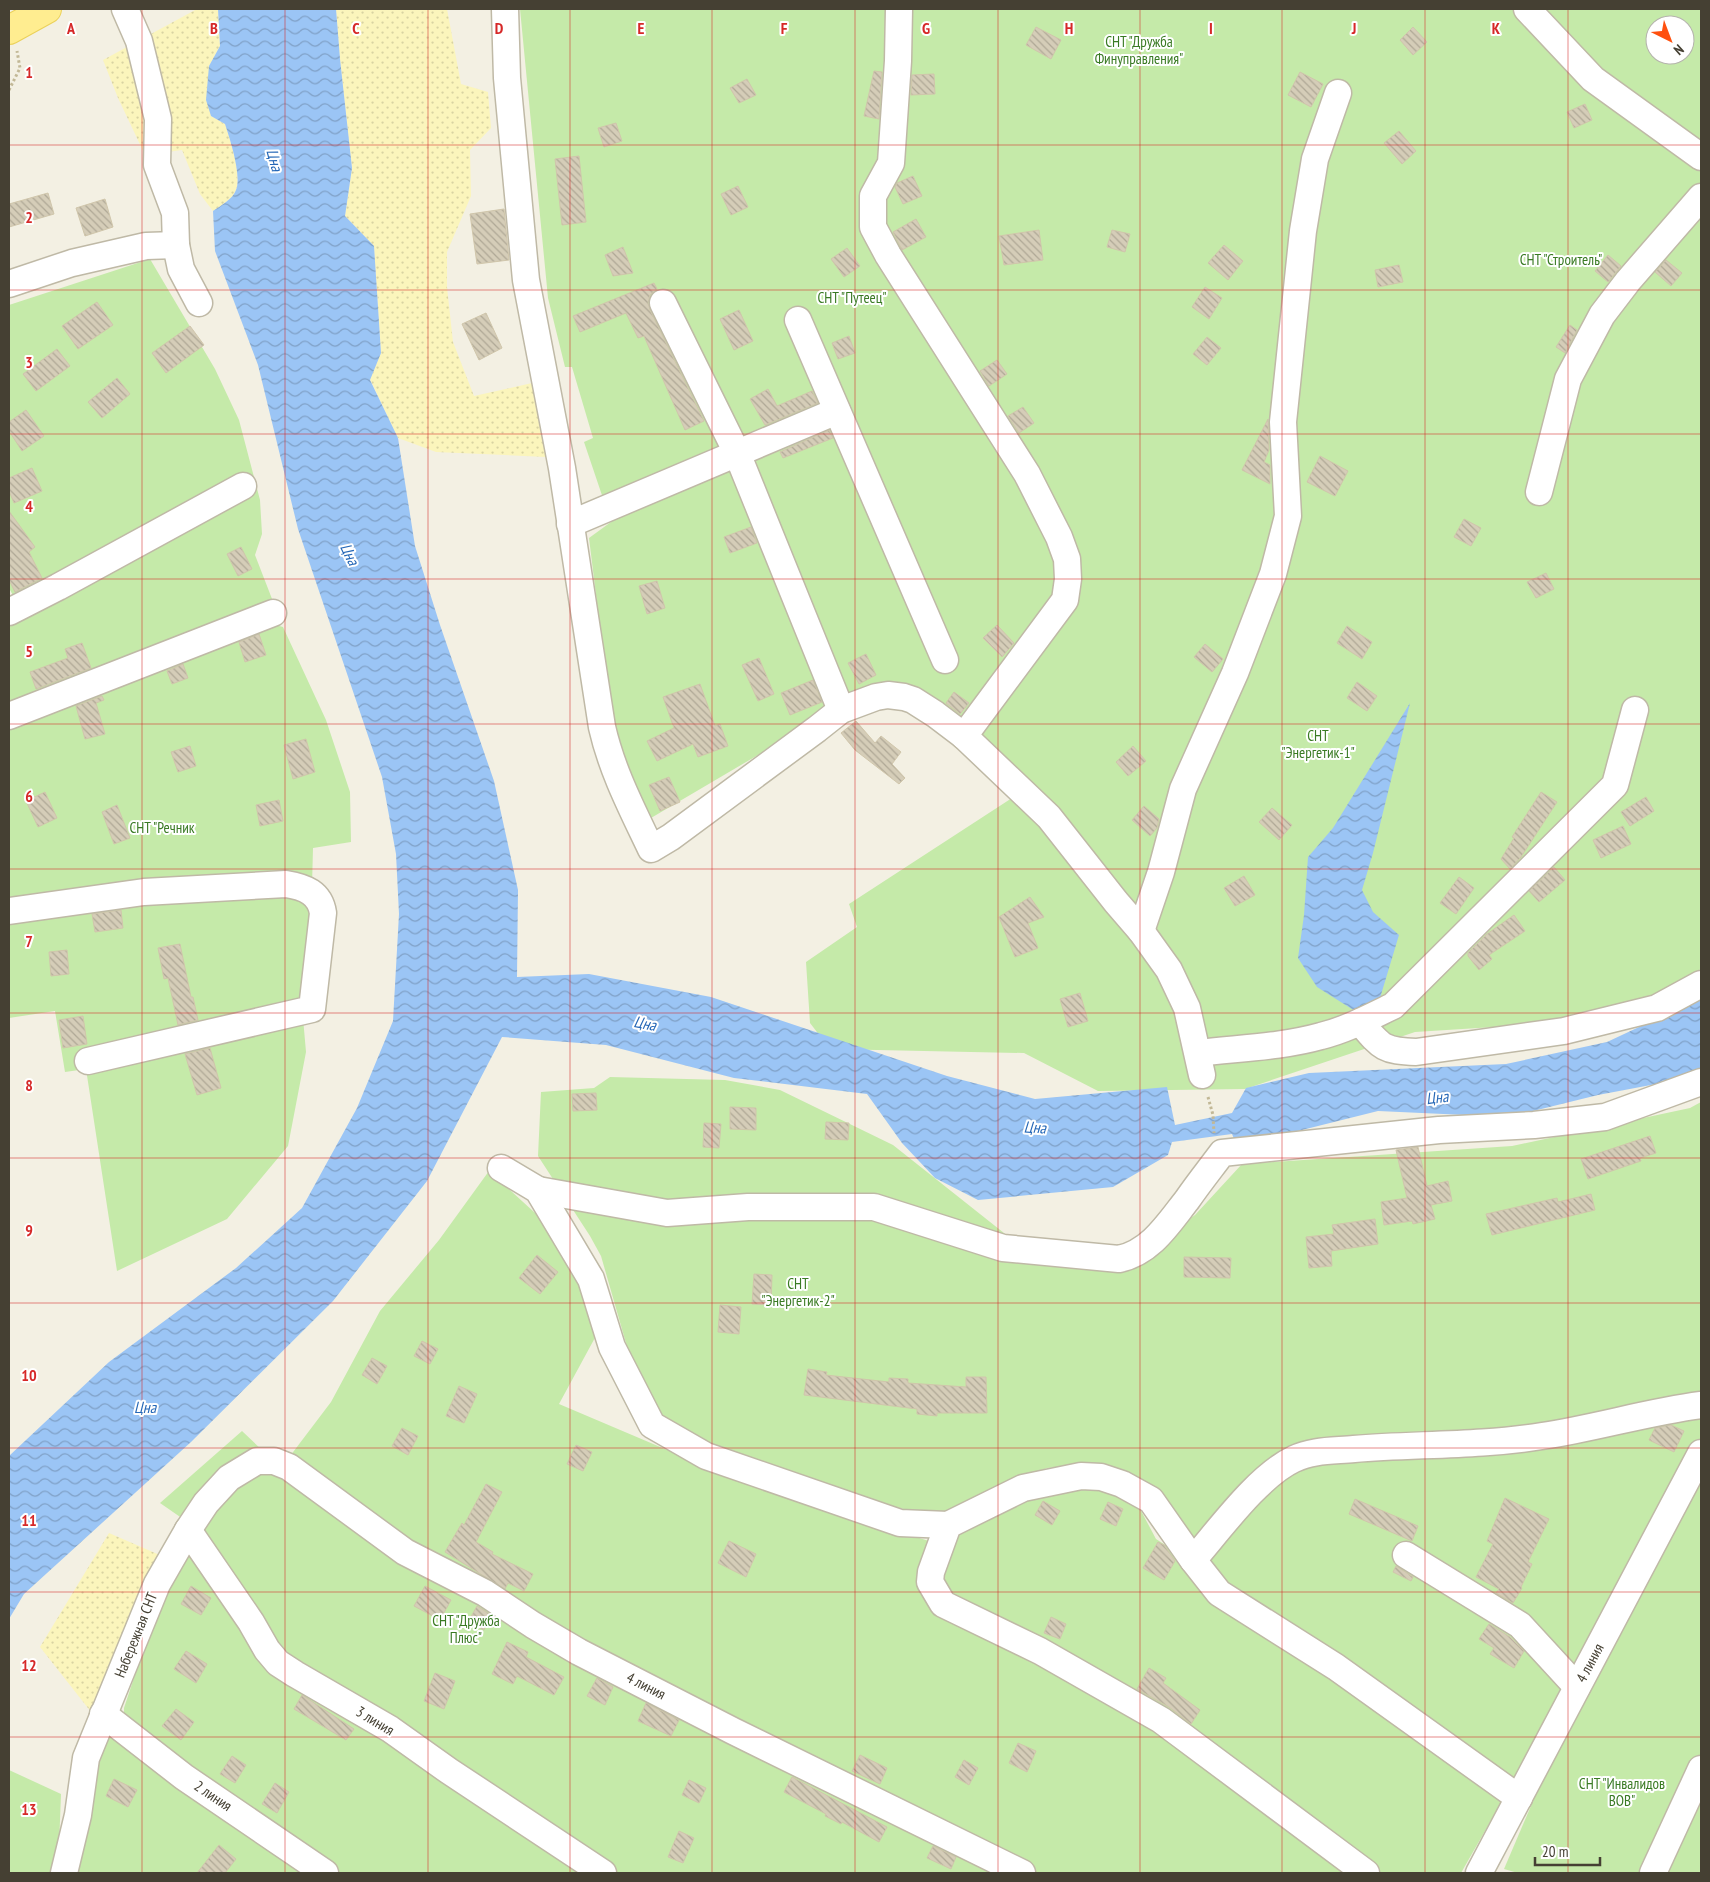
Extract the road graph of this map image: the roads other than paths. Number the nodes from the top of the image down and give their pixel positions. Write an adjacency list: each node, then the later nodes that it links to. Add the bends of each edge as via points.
1 (47, 9): 6 (main road)
2 (125, 9): 10 (lane, via 139,40 158,119 157,165 175,214)
3 (505, 9): 19 (lane, via 507,78 526,280)
4 (899, 9): 26 (lane, via 891,163 873,196 873,227 893,264 1027,474 1067,559 1065,600)
5 (1526, 9): 8 (lane, via 1593,79)
6 (11, 28)
7 (1338, 93): 28 (lane, via 1315,159 1303,230 1283,422 1288,516 1273,574 1235,674 1183,789)
8 (1701, 157)
9 (1701, 197): 18 (lane, via 1628,281 1598,323 1568,379)
10 (176, 245): 11 (lane, via 146,246 72,263); 12 (lane, via 181,269)
11 (9, 284)
12 (199, 303)
13 (663, 303): 16 (lane)
14 (798, 320): 15 (lane)
15 (837, 411): 16 (lane); 22 (lane)
16 (737, 453): 19 (lane); 23 (lane)
17 (243, 486): 20 (lane)
18 (1539, 492)
19 (570, 524): 23 (lane, via 608,754 651,849 672,837)
20 (9, 612)
21 (273, 613): 25 (lane)
22 (945, 660)
23 (841, 710): 26 (lane, via 876,697 904,697 935,714)
24 (1635, 710): 30 (lane, via 1615,785 1393,1006)
25 (9, 716)
26 (964, 736): 28 (lane, via 1048,817)
27 (9, 911): 31 (lane, via 144,892 286,884 303,887 321,903 323,913 312,1009)
28 (1142, 931): 30 (lane, via 1173,978 1187,1008 1200,1064 1322,1036)
29 (1701, 984): 30 (lane, via 1657,1008 1573,1029 1416,1052 1396,1051 1378,1044)
30 (1360, 1022)
31 (88, 1062)
32 (1701, 1082): 34 (lane, via 1605,1117 1439,1130 1222,1153 1160,1235 1142,1250 1119,1259 1003,1248 874,1207 748,1207 667,1213)
33 (501, 1168): 34 (lane)
34 (538, 1190): 38 (lane, via 591,1279 612,1347 652,1425 706,1456 900,1523)
35 (1701, 1405): 41 (lane, via 1666,1409 1543,1436 1463,1445 1313,1453 1271,1473)
36 (1701, 1453): 42 (lane, 4 линия)
37 (289, 1467): 39 (lane, Набережная СНТ, via 257,1461 229,1478 206,1503); 49 (lane, 4 линия, via 405,1552 484,1593 579,1652)
38 (948, 1525): 41 (lane, via 1023,1488 1081,1476 1101,1477 1151,1500); 50 (lane, via 930,1582 943,1604 1040,1650 1161,1720)
39 (188, 1530): 43 (lane, Набережная СНТ, via 156,1584); 48 (lane, 3 линия, via 278,1663 390,1729)
40 (1406, 1555): 42 (lane, via 1520,1625)
41 (1194, 1560): 45 (lane, via 1219,1593 1336,1667)
42 (1577, 1687): 45 (lane, 4 линия)
43 (104, 1714): 46 (lane, Набережная СНТ, via 86,1758 78,1815); 47 (lane, 2 линия, via 184,1777)
44 (1701, 1769): 52 (lane)
45 (1518, 1798): 51 (lane, 4 линия)
46 (64, 1873)
47 (325, 1873)
48 (603, 1873)
49 (1022, 1873)
50 (1366, 1873)
51 (1479, 1873)
52 (1653, 1873)

